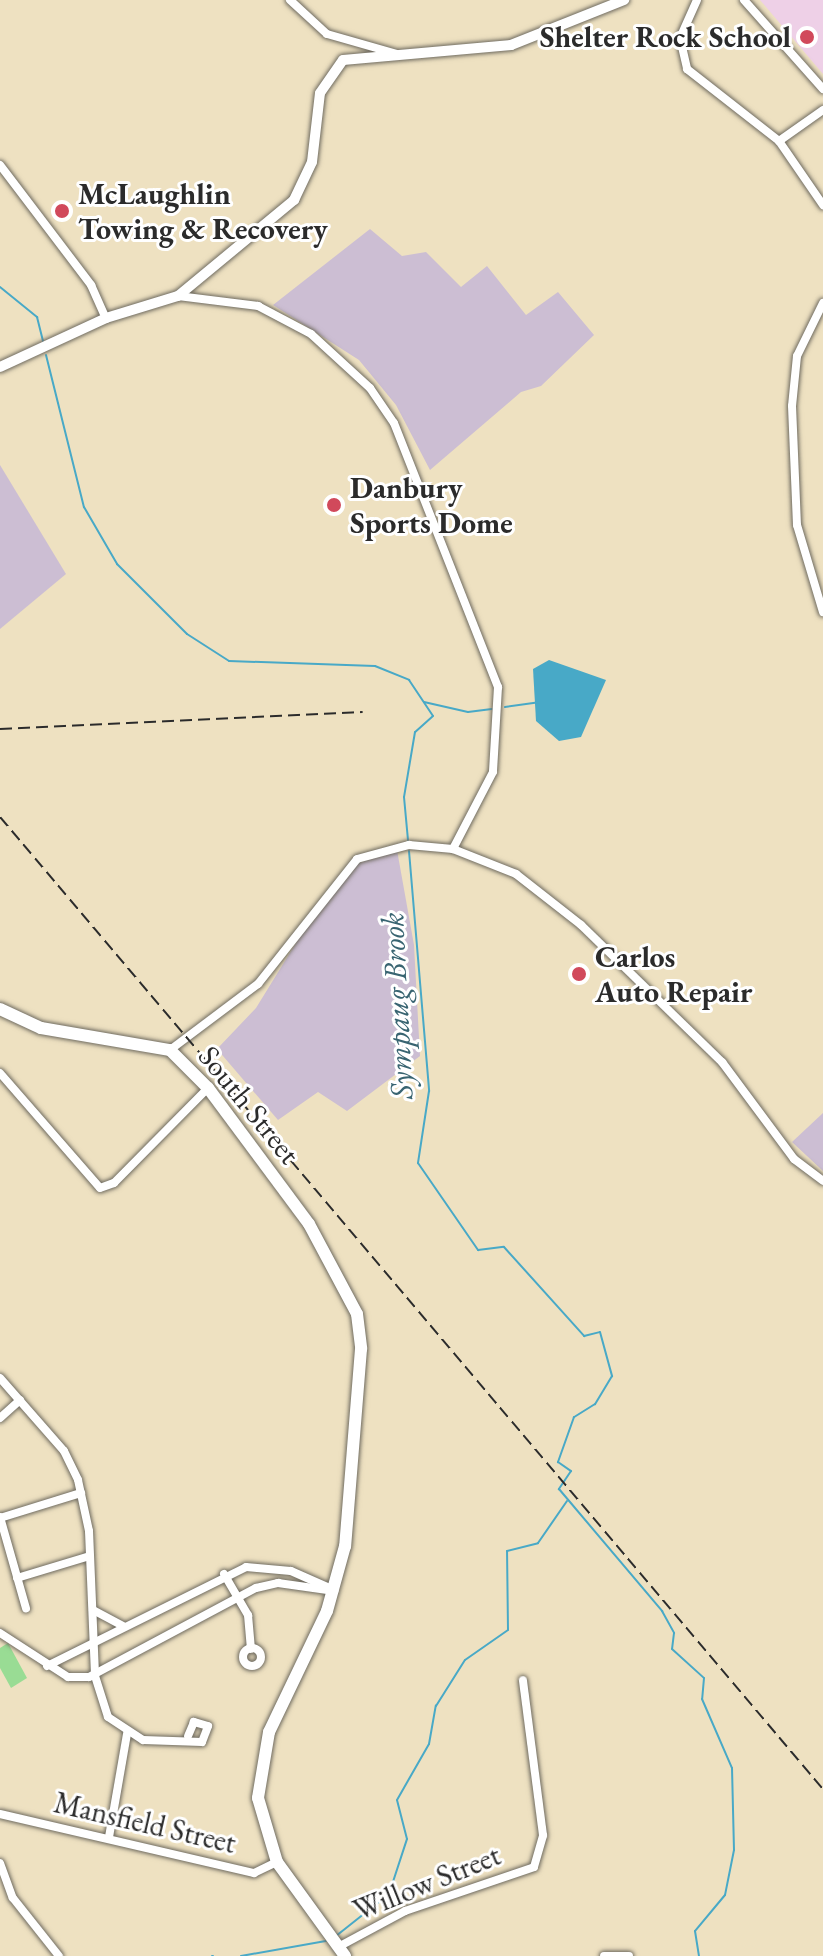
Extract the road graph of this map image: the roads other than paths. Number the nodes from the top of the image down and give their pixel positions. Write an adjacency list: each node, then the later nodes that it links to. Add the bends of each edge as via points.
1 (290, 0): 5 (street, via 327,34)
2 (624, 0): 5 (street, via 511,45 462,55)
3 (697, 0): 8 (street, via 680,38 687,69)
4 (744, 0): 6 (street)
5 (398, 54): 11 (street, via 359,54 331,70 320,93 312,162 294,200)
6 (823, 89)
7 (823, 110): 8 (street)
8 (779, 141): 10 (street)
9 (0, 165): 13 (street, via 91,285)
10 (823, 205)
11 (178, 296): 13 (street); 16 (street, via 258,306 311,334 370,388 394,423 498,687 493,772)
12 (823, 303): 15 (street, via 797,356 792,406 797,525)
13 (106, 318): 14 (street)
14 (0, 367)
15 (823, 612)
16 (453, 849): 18 (street, via 409,845 357,859 258,984); 21 (street, via 544,892 722,1062 794,1159)
17 (0, 1009): 18 (main road, South Street, via 41,1028)
18 (170, 1050): 20 (main road, South Street)
19 (0, 1073): 20 (street, via 100,1188 114,1183)
20 (208, 1088): 30 (main road, South Street, via 330,1254 357,1314 361,1349 349,1521)
21 (823, 1181)
22 (0, 1378): 23 (street)
23 (20, 1400): 24 (street); 25 (street, via 64,1451)
24 (0, 1418)
25 (81, 1493): 26 (street); 27 (street)
26 (0, 1518): 29 (street)
27 (90, 1556): 29 (street); 33 (street)
28 (224, 1574): 30 (street, via 275,1568); 31 (street); 34 (street)
29 (17, 1578): 32 (street)
30 (335, 1591): 31 (street, via 278,1583); 45 (main road, South Street, via 262,1752 259,1808)
31 (239, 1597): 37 (street); 39 (street)
32 (26, 1608)
33 (93, 1610): 34 (street); 36 (street)
34 (123, 1626): 36 (street)
35 (0, 1633): 38 (street, via 27,1645)
36 (94, 1641): 38 (street); 39 (street)
37 (251, 1649)
38 (47, 1666): 39 (street, via 68,1677)
39 (95, 1676): 41 (street, via 108,1717)
40 (523, 1680): 47 (street, Willow Street, via 543,1835 534,1867 405,1911)
41 (127, 1734): 42 (street, via 166,1742); 44 (street)
42 (188, 1736)
43 (0, 1814): 44 (street, Mansfield Street)
44 (109, 1837): 45 (street, Mansfield Street, via 254,1873)
45 (277, 1862): 47 (main road, South Street)
46 (0, 1863): 48 (street, via 13,1898)
47 (338, 1943)
48 (59, 1956)
49 (604, 1956): 50 (street)
50 (629, 1956)

